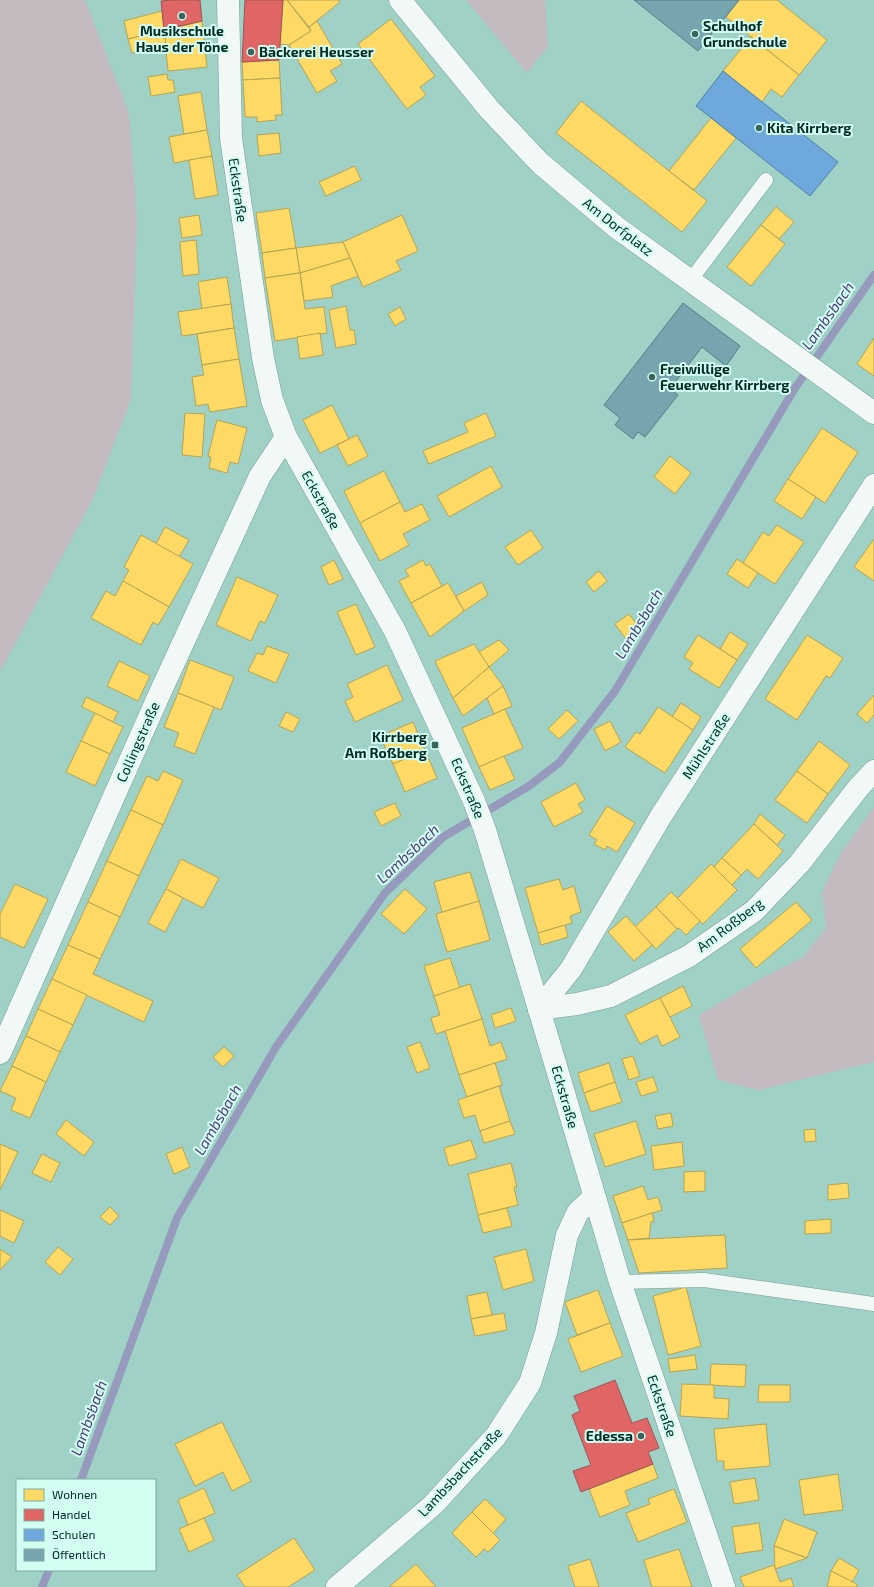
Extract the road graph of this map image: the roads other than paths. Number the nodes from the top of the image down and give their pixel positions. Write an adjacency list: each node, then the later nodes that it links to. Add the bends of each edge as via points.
1 (228, 0): 6 (street, Eckstraße, via 231,138 263,358 272,400)
2 (400, 0): 4 (street, Am Dorfplatz, via 489,109 540,163 616,227)
3 (766, 180): 4 (lane)
4 (690, 281): 5 (street, Am Dorfplatz)
5 (874, 413)
6 (286, 437): 9 (street, Eckstraße, via 395,631 474,800); 10 (street, Collingstraße, via 256,483)
7 (874, 485): 9 (street, Mühlstraße, via 661,816 571,969)
8 (874, 771): 9 (street, Am Roßberg, via 799,864 754,912 689,956 611,996)
9 (539, 1009): 11 (street, Eckstraße)
10 (0, 1052)
11 (594, 1197): 12 (street, Eckstraße); 14 (street, Lambsbachstraße, via 578,1212 567,1235 546,1333 530,1382 496,1436 433,1505)
12 (620, 1282): 13 (lane, via 704,1280); 15 (street, Eckstraße)
13 (874, 1304)
14 (337, 1587)
15 (724, 1587)

